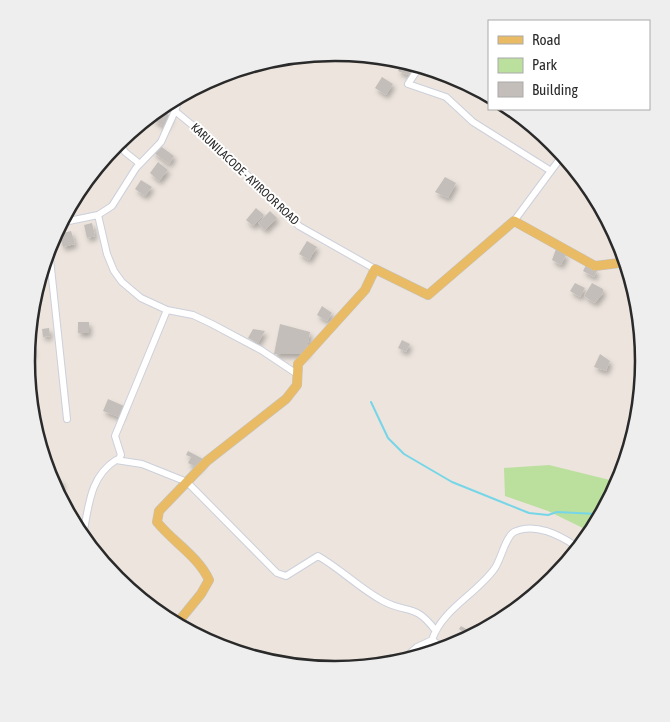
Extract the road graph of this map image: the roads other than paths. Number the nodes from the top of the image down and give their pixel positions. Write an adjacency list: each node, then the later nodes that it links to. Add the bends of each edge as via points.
1 (416, 72): 7 (street, via 408,84 446,97 473,122)
2 (176, 106): 3 (street)
3 (175, 111): 6 (street, via 161,142); 13 (street, KARUNILACODE - AYIROOR ROAD, via 219,147 299,226)
4 (123, 149): 6 (street)
5 (559, 161): 7 (street)
6 (140, 164): 8 (street, via 112,206)
7 (551, 171): 10 (street)
8 (98, 215): 9 (street); 14 (street, via 114,271 141,298)
9 (70, 221)
10 (514, 221): 11 (main road, via 595,266); 13 (main road, via 428,295)
11 (618, 263)
12 (50, 268): 16 (street)
13 (375, 269): 15 (main road, via 365,290 298,364)
14 (167, 310): 15 (street, via 193,315 212,324); 17 (street, via 115,436 121,455)
15 (297, 374): 18 (main road, via 297,385 286,399 207,461)
16 (67, 419)
17 (118, 460): 18 (street, via 142,464); 19 (street, via 106,466 93,484)
18 (187, 482): 21 (main road, via 159,511 157,522 203,568 209,580); 22 (street, via 277,573 293,574 318,556 381,600 411,608)
19 (85, 526)
20 (573, 544): 22 (street, via 558,534 535,529 513,532 494,569)
21 (181, 618)
22 (436, 630): 23 (street)
23 (432, 640): 24 (street); 25 (street)
24 (436, 643)
25 (412, 651)

